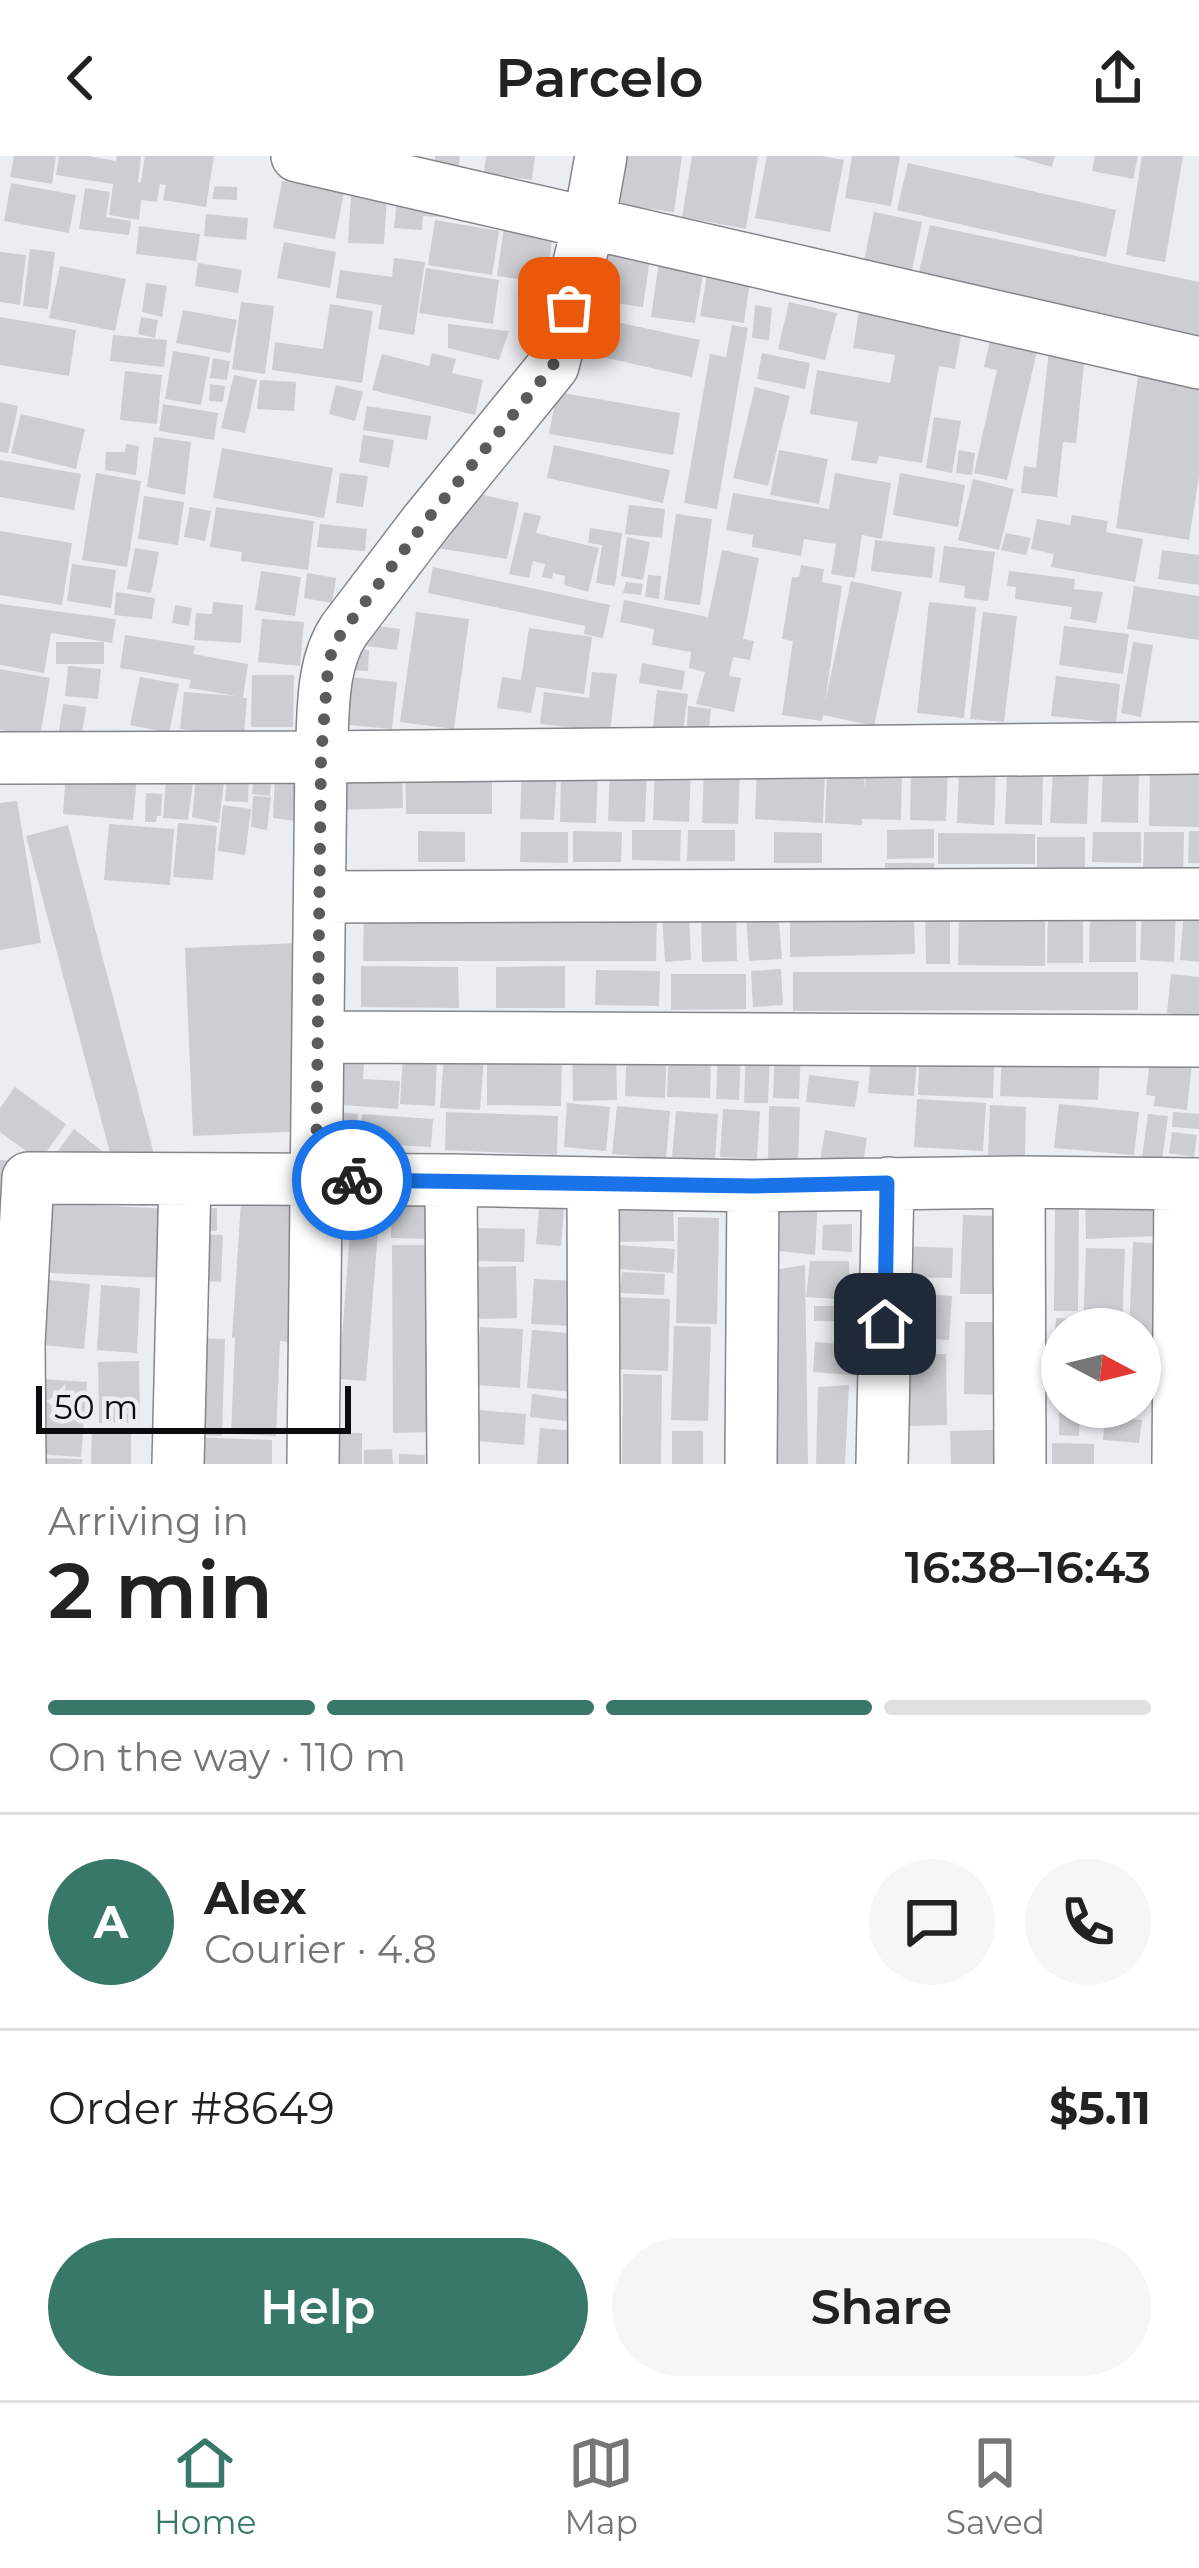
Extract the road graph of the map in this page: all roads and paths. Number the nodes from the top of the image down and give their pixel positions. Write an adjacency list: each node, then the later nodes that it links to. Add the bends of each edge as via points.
1 (297, 156): 3 (street)
2 (601, 156): 3 (street)
3 (589, 223): 4 (street); 7 (street, via 553,366 333,646)
4 (1199, 363)
5 (1199, 748): 7 (street)
6 (0, 758): 7 (street)
7 (321, 758): 9 (street)
8 (1199, 894): 9 (street)
9 (320, 897): 10 (street)
10 (318, 1036): 11 (street); 13 (street)
11 (1199, 1041)
12 (184, 1179): 13 (street); 20 (street, via 28,1178); 21 (street)
13 (316, 1180): 14 (street); 22 (street)
14 (452, 1180): 16 (street); 23 (street)
15 (1019, 1182): 17 (street); 18 (street); 27 (street)
16 (592, 1183): 19 (street); 24 (street)
17 (887, 1183): 19 (street); 26 (street)
18 (1189, 1184): 28 (street)
19 (753, 1186): 25 (street)
20 (20, 1464)
21 (178, 1464)
22 (313, 1464)
23 (453, 1464)
24 (594, 1464)
25 (751, 1464)
26 (882, 1464)
27 (1020, 1464)
28 (1178, 1464)

